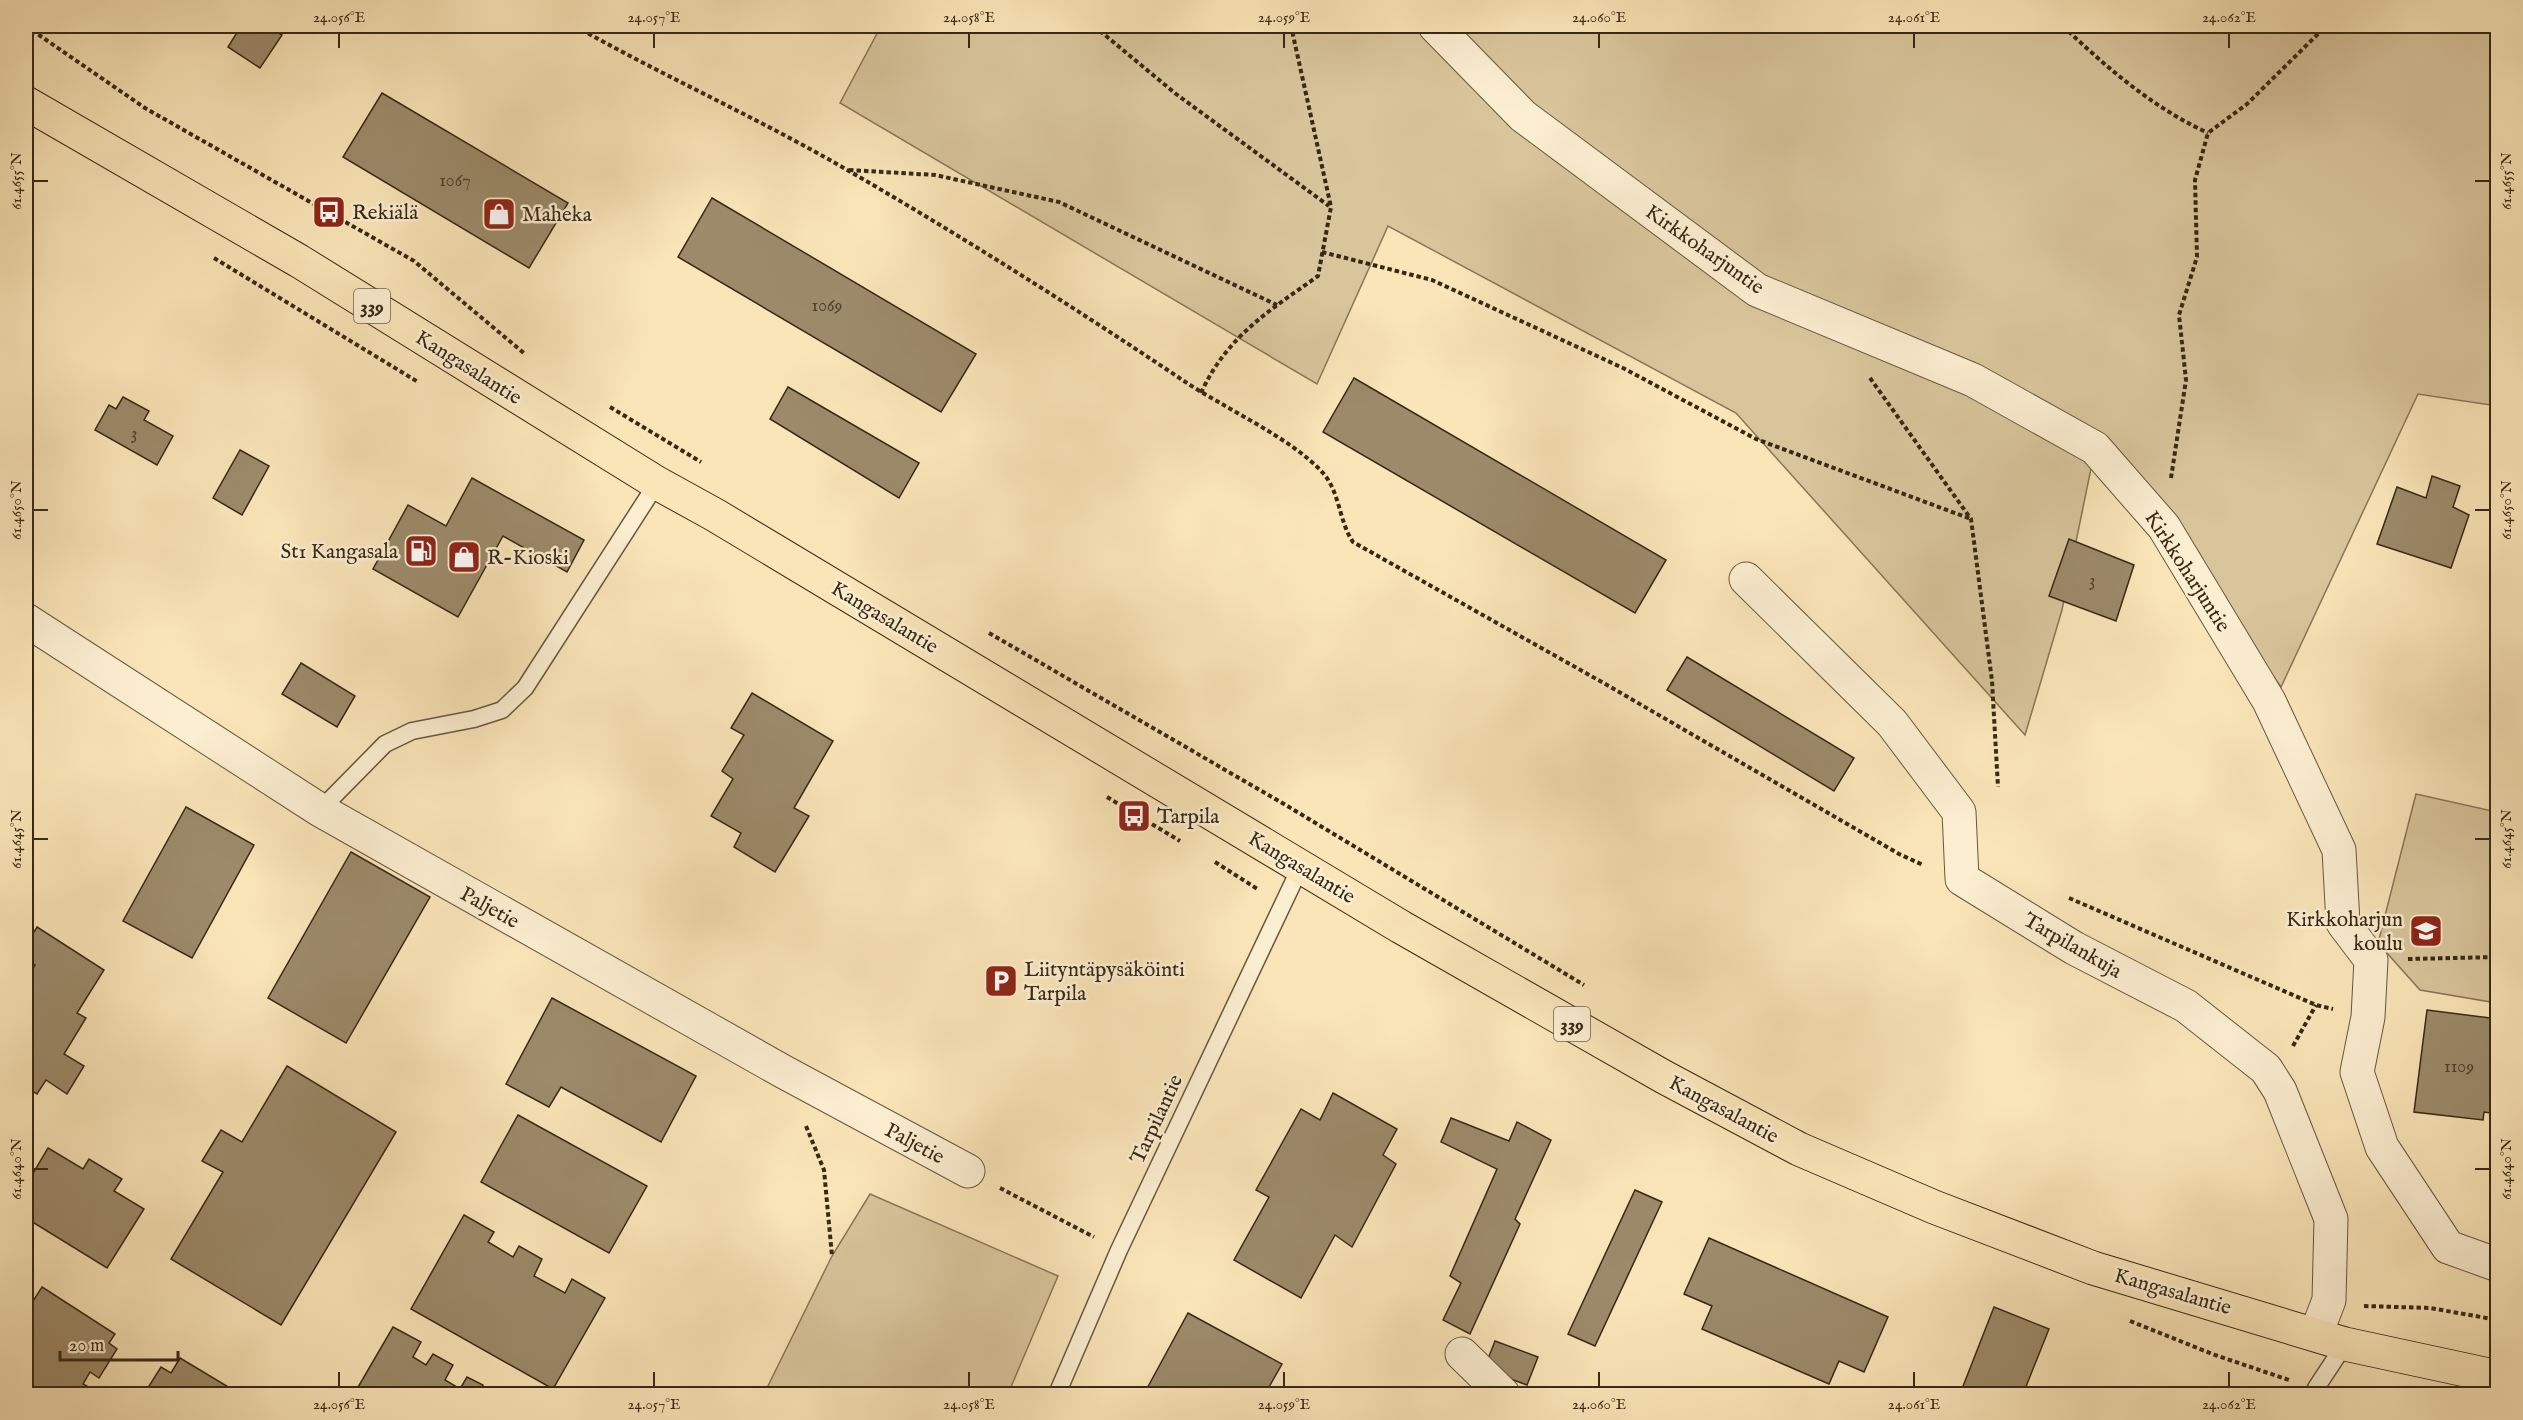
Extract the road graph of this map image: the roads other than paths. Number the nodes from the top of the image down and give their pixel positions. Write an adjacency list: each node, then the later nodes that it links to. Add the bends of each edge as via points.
1 (1435, 26): 9 (street, Kirkkoharjuntie, via 1523,116 1757,290 1972,380 2095,448 2164,526 2281,725 2338,850 2343,923 2371,960 2368,1017 2357,1072 2382,1148 2448,1247)
2 (26, 103): 3 (main road, Kangasalantie / 339, via 299,261)
3 (657, 483): 6 (lane, via 525,688 502,710 412,731 385,744); 7 (main road, Kangasalantie / 339)
4 (1746, 579): 10 (street, Tarpilankuja, via 1892,723 1959,812 1962,879 2074,948 2186,1006 2266,1069 2280,1091 2331,1219)
5 (26, 620): 6 (street, Paljetie)
6 (320, 810): 8 (street, Paljetie, via 784,1072)
7 (1301, 866): 10 (main road, Kangasalantie / 339, via 1664,1077 1799,1149 1934,1207 2094,1268); 14 (lane, Tarpilantie, via 1119,1250)
8 (968, 1171)
9 (2498, 1265)
10 (2330, 1339): 12 (main road, Kangasalantie / 339); 13 (lane)
11 (1462, 1353): 15 (street)
12 (2498, 1377)
13 (2317, 1391)
14 (1057, 1395)
15 (1503, 1395)

